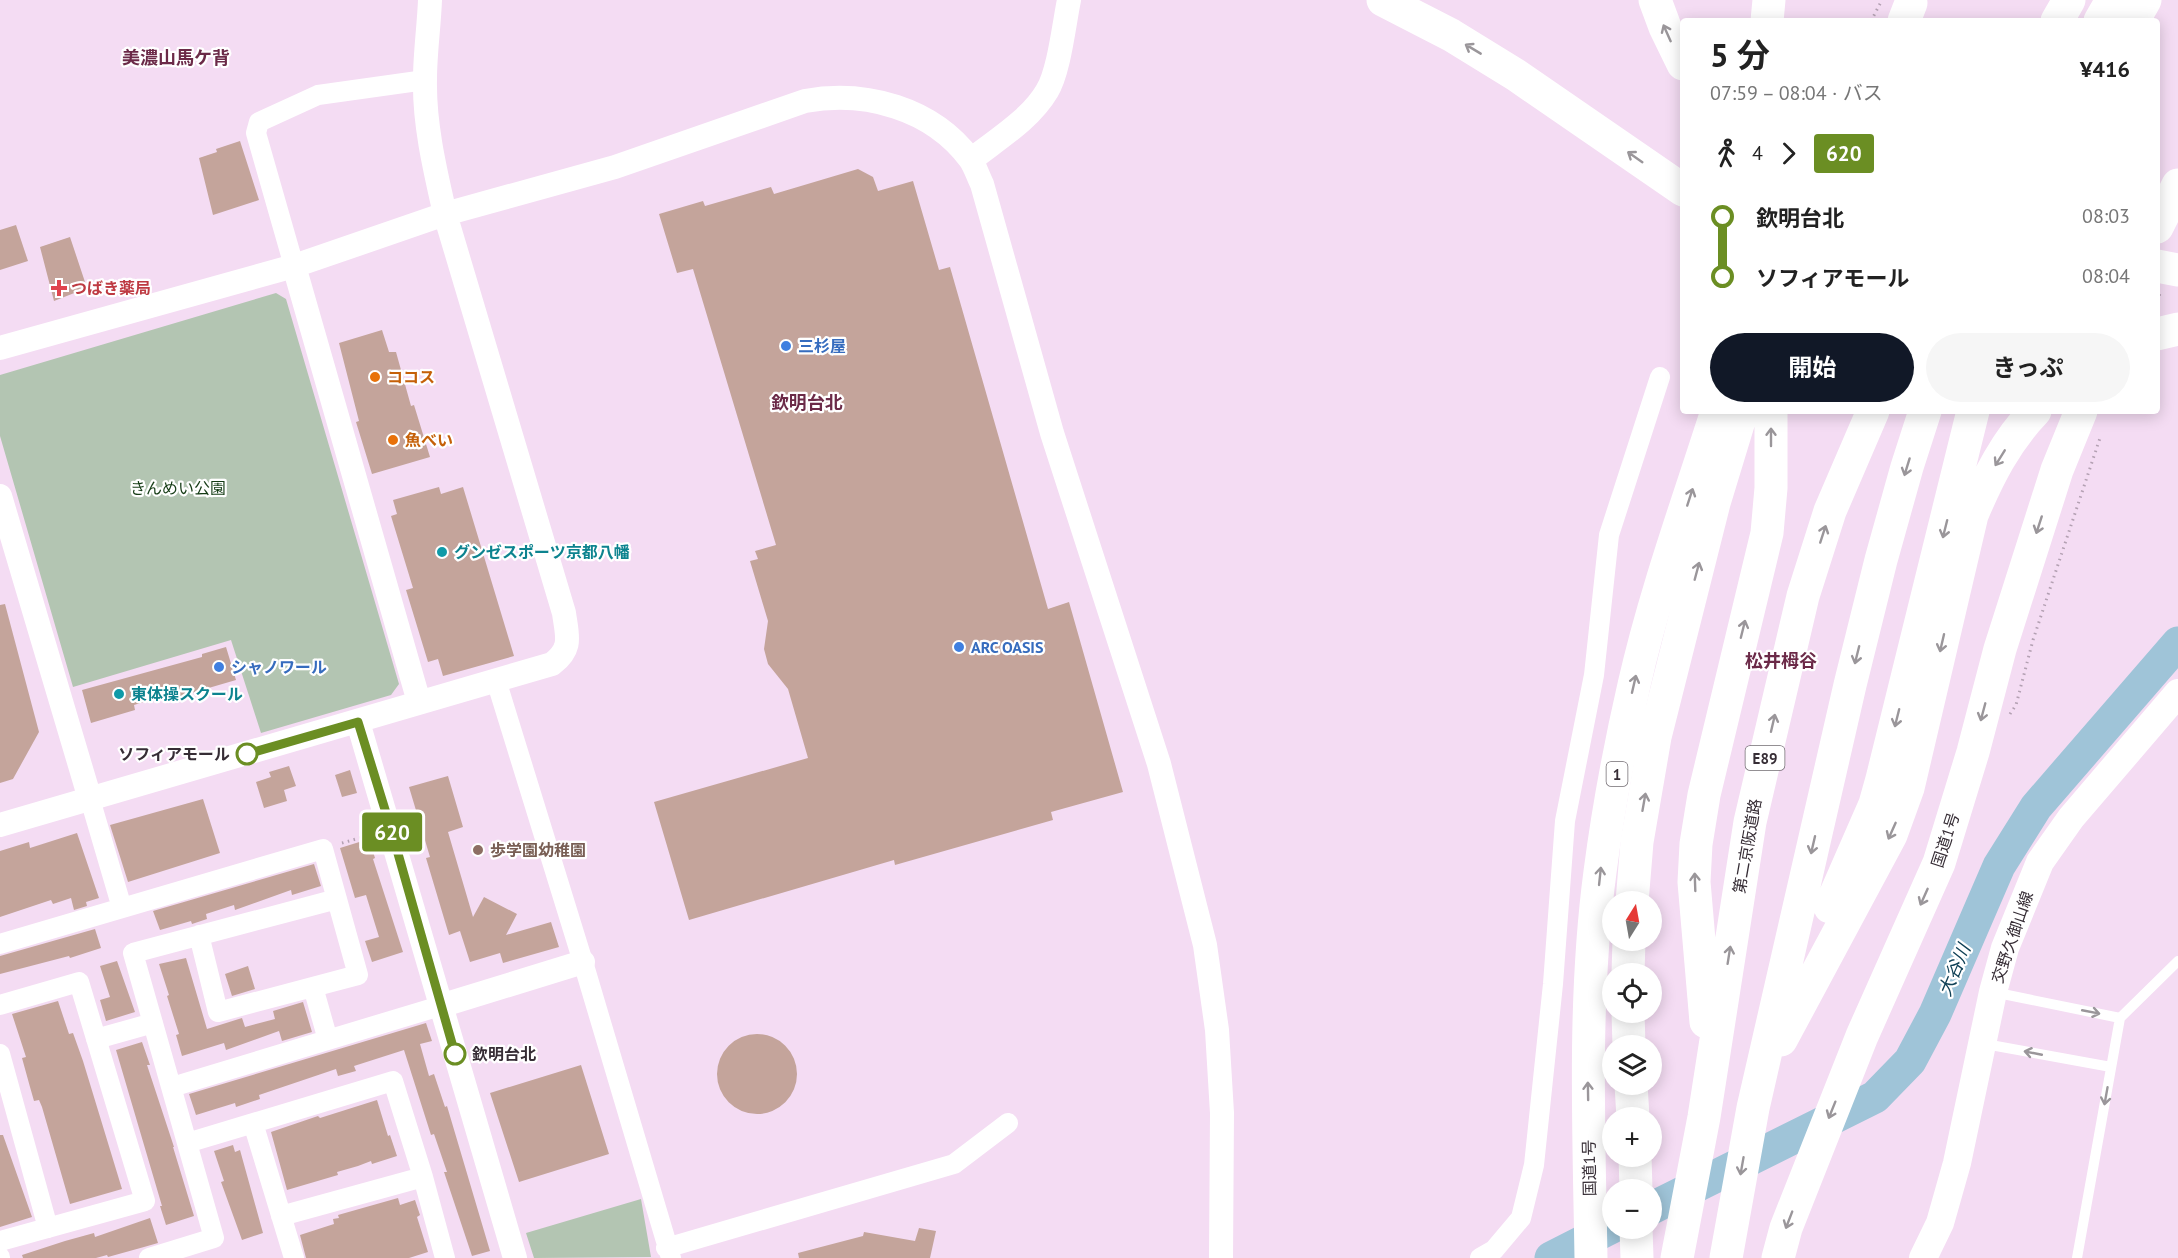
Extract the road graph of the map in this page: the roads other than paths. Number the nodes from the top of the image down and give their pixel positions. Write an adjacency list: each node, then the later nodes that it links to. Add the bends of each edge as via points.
1 (430, 0): 12 (street)
2 (1069, 0): 13 (street, via 1048,90 1031,111)
3 (1383, 0): 15 (highway, one-way to 3, via 1516,75)
4 (1655, 0): 11 (highway, one-way to 4)
5 (1769, 0): 8 (highway)
6 (2069, 0): 9 (highway)
7 (2112, 0): 10 (highway)
8 (1767, 18)
9 (2059, 18)
10 (2102, 18)
11 (1680, 58)
12 (425, 80): 16 (street, via 429,133); 18 (street, via 318,95 259,122 256,133)
13 (970, 160): 16 (street, via 950,138 915,114 870,100 823,98 787,106 615,167); 76 (street, via 982,184 1052,433 1159,764 1205,945 1217,1030 1222,1113)
14 (2178, 185): 17 (highway)
15 (1680, 188)
16 (445, 213): 18 (street); 35 (street, via 564,613 568,642 563,656 552,664)
17 (2160, 221)
18 (294, 266): 24 (street); 37 (street)
19 (2160, 267): 20 (highway)
20 (2178, 272): 21 (highway)
21 (2160, 274)
22 (2178, 329): 23 (highway)
23 (2160, 333)
24 (0, 348)
25 (1660, 377): 77 (street, via 1609,535 1594,675 1565,821 1534,1165 1521,1218 1494,1251)
26 (1716, 414): 78 (highway, 国道1号 / 1, one-way to 26, via 1588,1011 1600,873 1634,685)
27 (1741, 414): 41 (highway, one-way to 27, via 1636,842 1655,737 1714,503)
28 (1771, 414): 62 (highway, one-way to 28, via 1708,1049 1694,882 1696,844 1704,795 1767,533 1772,488)
29 (1872, 414): 62 (highway, 第二京阪道路 / E89, one-way to 29, via 1750,822 1803,596 1830,511)
30 (1924, 414): 53 (highway, one-way to 53, via 1852,674)
31 (1972, 414): 53 (highway, one-way to 53, via 1875,804 1793,990)
32 (2033, 414): 59 (highway, one-way to 59, via 1988,476 1972,515 1908,788 1894,827 1780,1041)
33 (2080, 414): 82 (highway, 国道1号, one-way to 82, via 2057,470 2000,649 1939,862 1854,1056 1786,1228)
34 (0, 496): 39 (street)
35 (496, 680): 37 (street); 47 (street)
36 (2178, 693): 49 (main road, 交野久御山線, via 2072,818 2040,862 2005,948)
37 (419, 702): 38 (street)
38 (358, 722): 39 (street); 51 (street)
39 (90, 800): 40 (street); 43 (street)
40 (0, 825)
41 (1633, 891)
42 (337, 899): 43 (street, via 322,849); 44 (street); 48 (street, via 358,975)
43 (122, 908): 45 (street)
44 (199, 935): 48 (street, via 218,1012); 54 (street, via 133,953)
45 (0, 944)
46 (2178, 961): 52 (lane)
47 (584, 962): 51 (street); 71 (street)
48 (313, 987): 56 (street)
49 (1993, 992): 52 (lane, one-way to 52); 57 (main road, 交野久御山線)
50 (0, 1005): 55 (street, via 79,982)
51 (440, 1006): 56 (street); 75 (street)
52 (2120, 1018): 60 (lane)
53 (1773, 1020): 59 (highway)
54 (153, 1023): 55 (street); 61 (street)
55 (96, 1039): 68 (street, via 145,1201)
56 (328, 1040): 61 (street)
57 (1982, 1043): 60 (lane, one-way to 57); 83 (main road, 交野久御山線, via 1957,1163 1940,1223)
58 (0, 1054): 68 (street)
59 (1763, 1061): 81 (highway, one-way to 81)
60 (2111, 1067): 84 (lane, one-way to 84)
61 (172, 1088): 65 (street)
62 (1706, 1102): 80 (highway, 第二京阪道路 / E89)
63 (253, 1123): 65 (street); 66 (street, via 393,1081); 67 (street)
64 (1008, 1123): 71 (street, via 954,1164)
65 (187, 1143): 72 (street, via 214,1238)
66 (423, 1177): 67 (street); 74 (street)
67 (281, 1216): 73 (street)
68 (48, 1228): 70 (street)
69 (1636, 1239): 79 (highway)
70 (0, 1242)
71 (669, 1253)
72 (149, 1258)
73 (294, 1258)
74 (445, 1258)
75 (515, 1258)
76 (1221, 1258)
77 (1480, 1258)
78 (1591, 1258)
79 (1637, 1258)
80 (1677, 1258)
81 (1726, 1258)
82 (1778, 1258)
83 (1923, 1258)
84 (2077, 1258)

